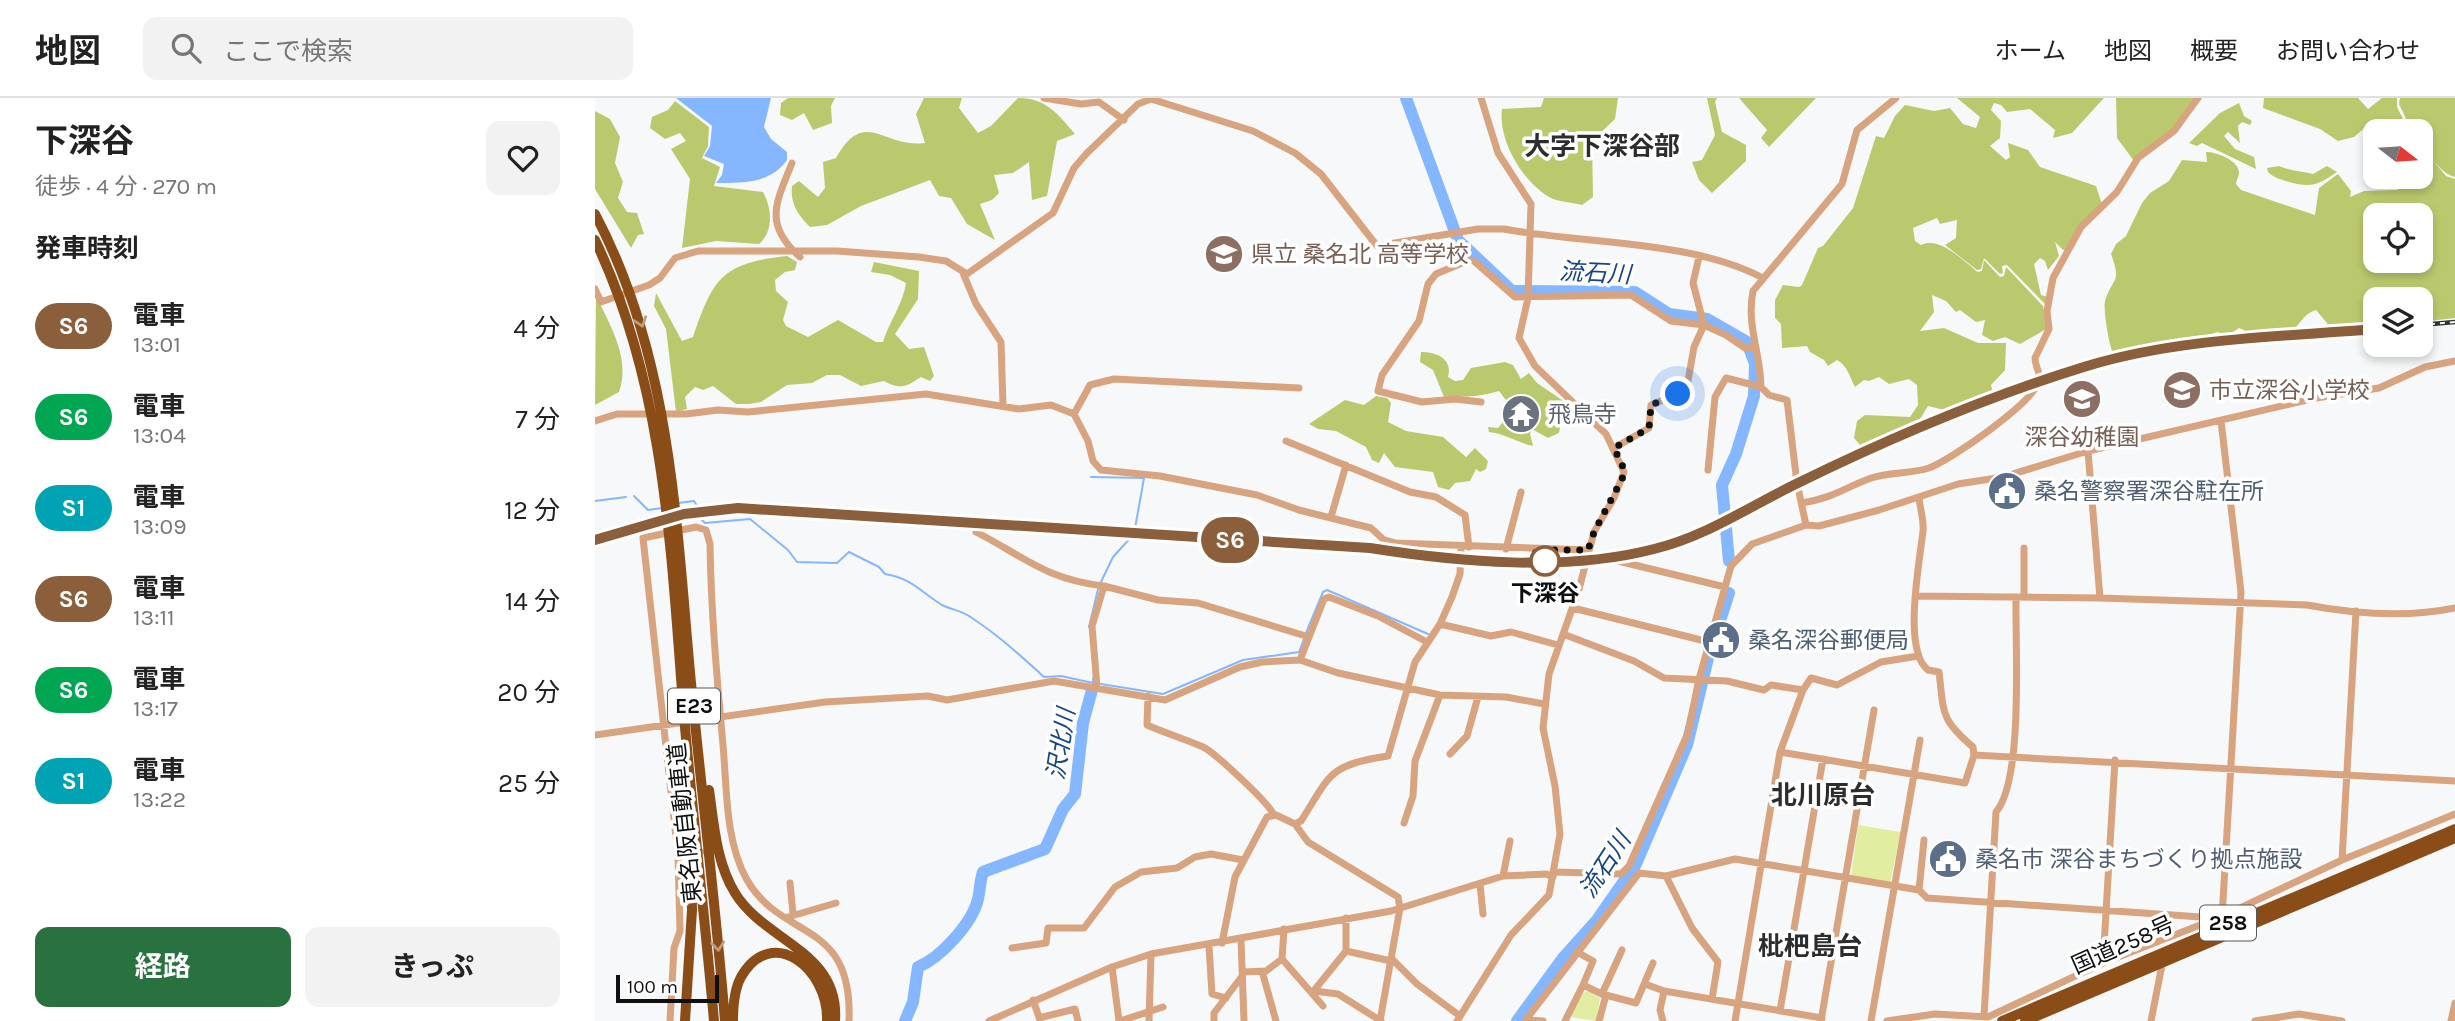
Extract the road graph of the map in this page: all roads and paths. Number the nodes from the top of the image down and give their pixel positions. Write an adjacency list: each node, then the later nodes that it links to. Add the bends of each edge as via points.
1 (1044, 98): 5 (street, via 1099,102)
2 (1481, 98): 8 (street, via 1498,153 1531,204)
3 (1896, 98): 14 (street, via 1857,130 1842,184)
4 (2198, 98): 35 (street, via 2174,131 2139,158 2117,192 2081,227 2051,283 2049,329 2035,358 2040,377 2036,388 2000,422 1941,462 1879,476 1831,498)
5 (1124, 120): 8 (street, via 1138,104 1158,99 1253,131 1313,166 1377,246 1504,229); 13 (street, via 1074,169 1053,214)
6 (792, 163): 10 (street, via 775,211 778,228)
7 (595, 214): 22 (highway, 東名阪自動車道 / E23, one-way to 22, via 633,296)
8 (1530, 234): 12 (street); 16 (street)
9 (595, 242): 22 (highway, 東名阪自動車道 / E23)
10 (793, 250): 11 (street); 13 (street, via 934,259); 15 (street, via 698,251 675,258 649,285 601,302)
11 (800, 257)
12 (1699, 257): 14 (street); 17 (street, via 1693,283)
13 (963, 273): 24 (street, via 1001,342)
14 (1763, 278): 18 (street, via 1750,306)
15 (595, 289)
16 (1528, 298): 17 (street, via 1631,295 1671,321); 23 (street, via 1506,292 1474,261 1436,274 1428,284 1414,331 1382,375 1378,391 1422,402); 29 (street, via 1519,338 1527,353 1606,433)
17 (1704, 325): 18 (street, via 1745,348); 29 (street, via 1694,347 1688,381 1678,394 1651,405 1649,428)
18 (1756, 347): 20 (street)
19 (2455, 361): 27 (street, via 2425,367 2379,388)
20 (1761, 387): 32 (street, via 1726,378 1715,397); 35 (street, via 1769,395 1787,400)
21 (1299, 388): 25 (street, via 1114,379 1090,385)
22 (653, 392): 62 (highway, 東名阪自動車道 / E23, via 677,524); 71 (highway, 東名阪自動車道 / E23)
23 (1481, 402)
24 (1003, 406): 25 (street, via 1051,405); 26 (street, via 926,394 748,412 617,414)
25 (1074, 414): 36 (street, via 1101,470 1257,495)
26 (595, 421)
27 (2221, 421): 30 (street); 49 (street)
28 (1286, 441): 31 (street)
29 (1614, 448): 42 (street, via 1623,477)
30 (2088, 452): 34 (street); 48 (street)
31 (1346, 465): 36 (street); 39 (street, via 1409,492 1436,497 1465,514)
32 (1708, 470)
33 (1521, 492): 41 (street)
34 (1919, 498): 37 (street, via 1819,526); 46 (street, via 1923,528)
35 (1801, 503): 37 (street)
36 (1331, 517): 39 (street, via 1371,528 1395,543)
37 (1806, 525): 45 (street, via 1752,544 1731,566)
38 (978, 529): 44 (street, via 976,532 1045,572)
39 (1465, 547): 41 (street); 53 (street)
40 (2024, 548): 47 (street)
41 (1506, 549): 42 (street)
42 (1588, 550): 43 (street)
43 (1585, 564): 45 (street, via 1618,561); 50 (street)
44 (1104, 586): 55 (street, via 1158,600 1198,603); 63 (street, via 1092,626)
45 (1725, 587): 57 (street)
46 (1917, 596): 47 (street); 59 (street)
47 (2020, 597): 48 (street); 79 (street)
48 (2100, 598): 49 (street)
49 (2240, 605): 52 (street); 83 (street)
50 (1573, 608): 54 (street); 57 (street)
51 (2455, 608): 52 (street, via 2423,614)
52 (2356, 611): 85 (street)
53 (1440, 624): 56 (street); 58 (street, via 1492,636 1511,632)
54 (1563, 634): 58 (street); 61 (street, via 1634,661 1664,678)
55 (1309, 637): 56 (street, via 1324,599 1329,597); 60 (street)
56 (1427, 642): 64 (street)
57 (1709, 642): 61 (street)
58 (1559, 645): 69 (street)
59 (1918, 656): 65 (street, via 1881,662 1837,685 1814,678); 78 (street, via 1923,666 1939,672 1949,727 1973,747)
60 (1300, 660): 64 (street); 67 (street, via 1240,667 1165,700)
61 (1702, 680): 65 (street); 100 (street, via 1688,733)
62 (692, 687): 156 (highway, 東名阪自動車道 / E23, one-way to 156); 159 (highway, via 723,867 735,893 753,915 818,964 830,983)
63 (1097, 687): 67 (street); 72 (street, via 1054,681 947,700 928,696 825,702)
64 (1406, 687): 66 (street); 90 (street, via 1388,756 1332,772)
65 (1803, 691): 76 (street)
66 (1440, 695): 68 (street); 89 (street, via 1415,759 1413,796)
67 (1148, 696): 87 (street, via 1147,725 1208,750 1244,780)
68 (1478, 697): 69 (street); 77 (street, via 1467,736)
69 (1544, 704): 101 (street, via 1544,742 1559,820)
70 (1874, 710): 82 (street)
71 (684, 718): 154 (highway, via 681,743 692,911); 155 (highway, 東名阪自動車道 / E23)
72 (720, 718): 73 (street); 73 (street, via 710,544 706,530 696,527 643,538); 94 (street)
73 (664, 725): 74 (street); 95 (street)
74 (595, 735)
75 (1920, 740): 84 (street)
76 (1780, 752): 80 (street); 98 (street)
77 (1450, 754)
78 (1974, 755): 79 (street); 84 (street, via 1965,783)
79 (2014, 755): 81 (street); 110 (street, via 2007,796 1996,812)
80 (1823, 759): 82 (street); 99 (street)
81 (2115, 760): 83 (street); 112 (street)
82 (1865, 766): 84 (street); 104 (street)
83 (2232, 768): 85 (street); 116 (street)
84 (1913, 774): 107 (street)
85 (2347, 775): 86 (street); 97 (street)
86 (2455, 781)
87 (1273, 814): 90 (street); 96 (street)
88 (2454, 820): 97 (street); 116 (highway, 国道258号 / 258)
89 (1403, 823)
90 (1295, 824): 111 (street, via 1308,842 1398,897)
91 (2455, 838): 126 (highway, 国道258号 / 258)
92 (1924, 840): 108 (street)
93 (1510, 841): 102 (street)
94 (735, 849): 95 (street); 114 (street, via 755,891)
95 (678, 855): 153 (street, via 680,931 674,947)
96 (1243, 860): 119 (street, via 1230,891); 121 (street, via 1211,854 1177,868 1141,872 1115,887 1084,928 1048,928 1046,943)
97 (2342, 860): 116 (street)
98 (1762, 864): 99 (street); 103 (street, via 1735,859); 143 (street)
99 (1804, 871): 104 (street); 147 (street)
100 (1631, 873): 101 (street); 103 (street); 124 (street)
101 (1554, 874): 102 (street); 148 (street, via 1549,895 1511,935)
102 (1503, 876): 106 (street)
103 (1666, 876): 140 (street, via 1692,928 1719,962)
104 (1846, 879): 107 (street); 151 (street)
105 (790, 883): 114 (street)
106 (1480, 884): 111 (street); 113 (street)
107 (1894, 887): 108 (street); 174 (street)
108 (1919, 890): 110 (street, via 1927,898)
109 (836, 903): 114 (street)
110 (1991, 904): 112 (street); 149 (street)
111 (1400, 908): 115 (street); 128 (street)
112 (2107, 911): 116 (street); 130 (street)
113 (1483, 914)
114 (790, 916): 160 (street, via 824,942 836,958 849,994)
115 (1346, 918): 117 (street); 123 (street)
116 (2219, 920): 126 (highway, 国道258号 / 258); 130 (street)
117 (1284, 929): 118 (street); 127 (street)
118 (1241, 940): 119 (street); 133 (street)
119 (1222, 943): 120 (street)
120 (1209, 946): 125 (street); 139 (street, via 1212,994)
121 (1012, 948)
122 (1622, 950): 138 (street)
123 (1346, 951): 128 (street); 137 (street)
124 (1577, 952): 135 (street, via 1593,961); 152 (street)
125 (1151, 954): 131 (street); 146 (street)
126 (2161, 956): 176 (highway, 国道258号 / 258); 177 (highway, 国道258号 / 258); 178 (street)
127 (1282, 959): 132 (street); 137 (street)
128 (1391, 959): 148 (street); 168 (street)
129 (1653, 963): 134 (street)
130 (2103, 963): 149 (street)
131 (1112, 967): 141 (street); 163 (street)
132 (1262, 971): 133 (street); 167 (street)
133 (1244, 973): 139 (street); 166 (street)
134 (1645, 984): 136 (street); 138 (street, via 1636,1003)
135 (1583, 985): 138 (street); 170 (street)
136 (1664, 991): 140 (street); 172 (street)
137 (1313, 992): 144 (street); 168 (street, via 1338,994)
138 (1604, 995): 171 (street)
139 (1226, 998): 165 (street)
140 (1712, 999): 143 (street)
141 (1033, 1000): 150 (street); 161 (street)
142 (2455, 1003): 181 (street)
143 (1738, 1004): 147 (street); 173 (street)
144 (1323, 1006)
145 (1163, 1007): 146 (street)
146 (1149, 1011): 163 (street); 164 (street)
147 (1780, 1011): 151 (street)
148 (1459, 1018)
149 (1987, 1018): 175 (street, via 1926,1014)
150 (1039, 1019): 162 (street, via 1075,1009)
151 (1822, 1019)
152 (1525, 1020): 169 (street)
153 (670, 1021)
154 (685, 1021)
155 (714, 1021)
156 (725, 1021)
157 (733, 1021): 158 (highway, via 740,978 755,961 773,954 808,966 825,996)
158 (827, 1021)
159 (835, 1021)
160 (849, 1021)
161 (989, 1021)
162 (1078, 1021)
163 (1119, 1021)
164 (1149, 1021)
165 (1213, 1021)
166 (1244, 1021)
167 (1276, 1021)
168 (1381, 1021)
169 (1543, 1021)
170 (1565, 1021)
171 (1599, 1021)
172 (1663, 1021)
173 (1735, 1021)
174 (1871, 1021)
175 (1887, 1021)
176 (2002, 1021)
177 (2025, 1021)
178 (2151, 1021)
179 (2255, 1021): 180 (street, via 2299,1014)
180 (2342, 1021)
181 (2451, 1021)

